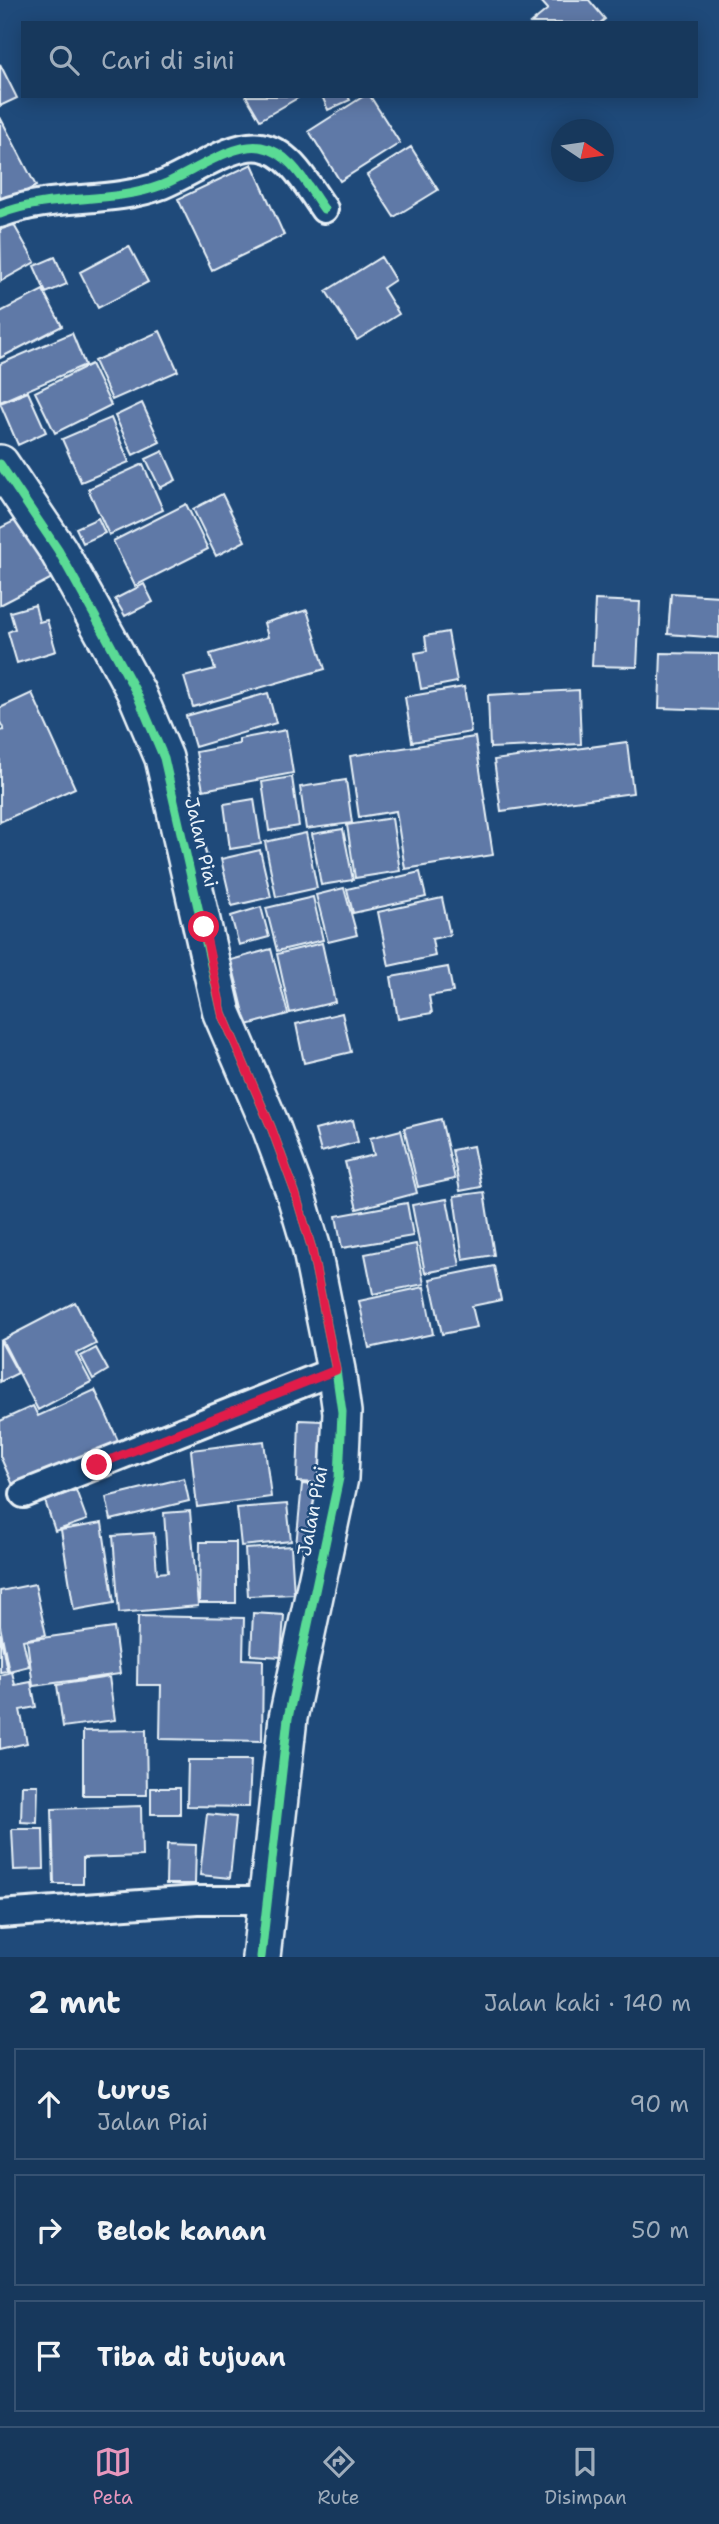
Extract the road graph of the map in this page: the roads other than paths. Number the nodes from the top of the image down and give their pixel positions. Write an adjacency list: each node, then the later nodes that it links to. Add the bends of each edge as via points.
1 (324, 209): 2 (street, via 277,152 243,147 161,185 113,198 37,204)
2 (0, 214)
3 (0, 464): 4 (street, Jalan Piai, via 58,550 136,692 164,758 222,1013 295,1192)
4 (336, 1370): 5 (street); 6 (street, Jalan Piai, via 342,1412 339,1478 288,1717)
5 (24, 1494)
6 (266, 1900): 7 (street, via 197,1900); 8 (street, Jalan Piai)
7 (0, 1914)
8 (261, 1957)

